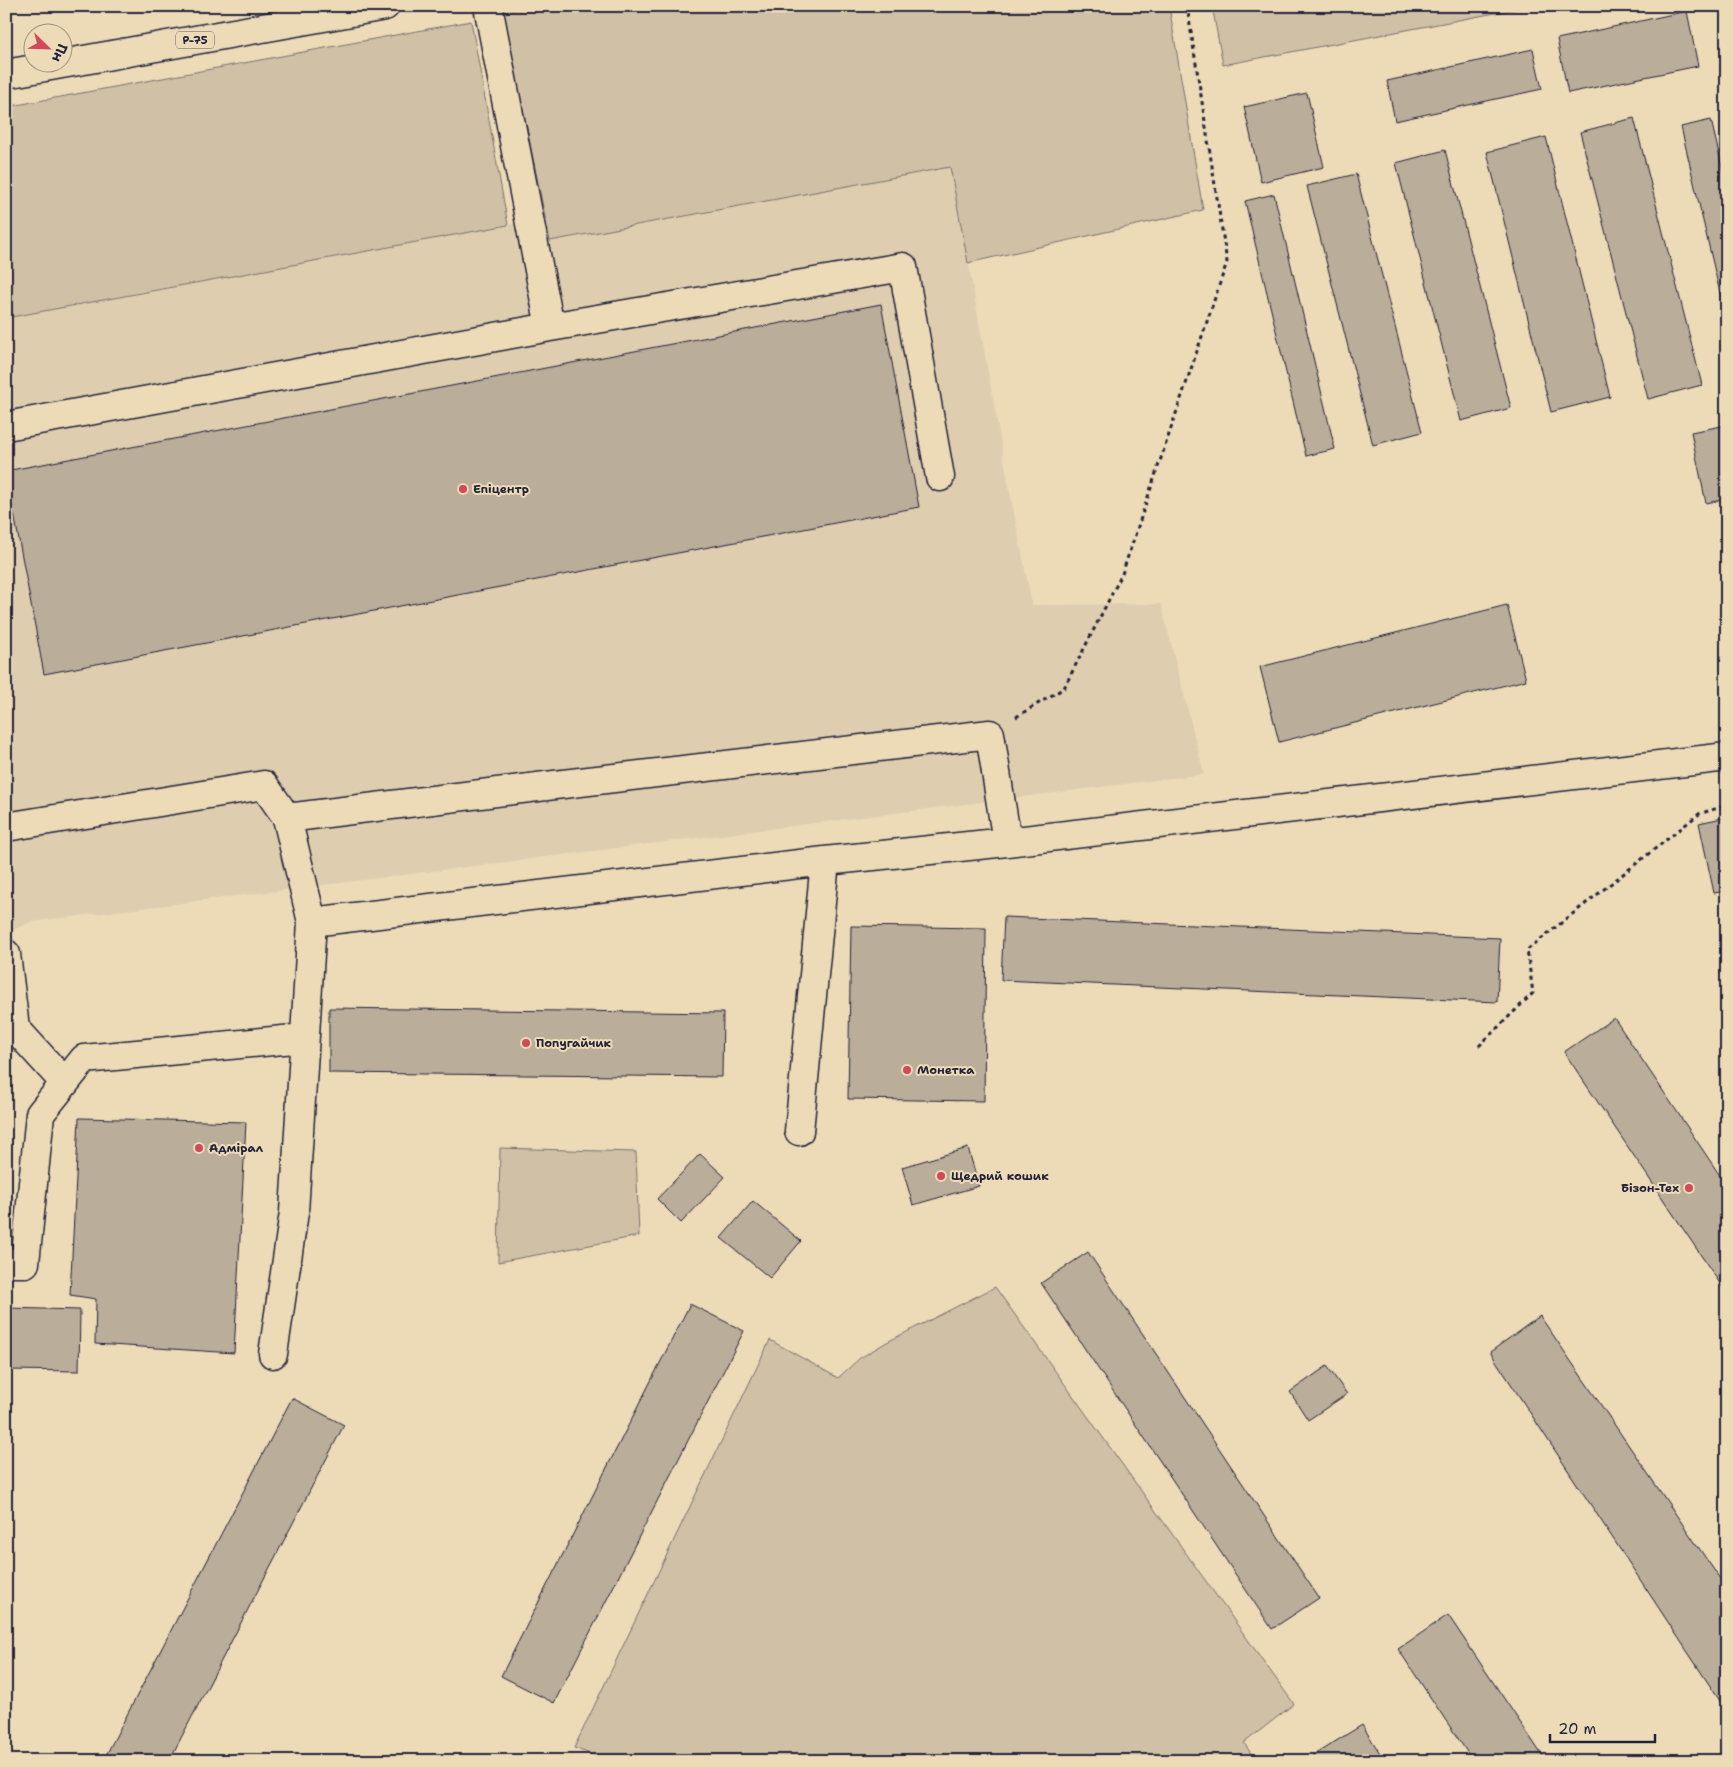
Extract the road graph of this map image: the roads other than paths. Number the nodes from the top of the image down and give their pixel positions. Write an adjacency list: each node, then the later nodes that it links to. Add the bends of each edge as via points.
1 (385, 6): 3 (street, Р-75)
2 (488, 6): 4 (street)
3 (6, 74)
4 (550, 327): 5 (street); 6 (street, via 903,267)
5 (6, 426)
6 (940, 477)
7 (1727, 757): 10 (street)
8 (287, 818): 9 (street, via 264,785); 10 (street, via 990,734); 12 (street)
9 (6, 827)
10 (1007, 842): 11 (street)
11 (825, 861): 12 (street); 16 (street)
12 (312, 922): 14 (street)
13 (6, 954): 15 (street, via 15,1028)
14 (304, 1038): 15 (street, via 84,1059); 18 (street, via 294,1212)
15 (64, 1083): 17 (street, via 40,1114 24,1263)
16 (799, 1131)
17 (6, 1263)
18 (273, 1354)

